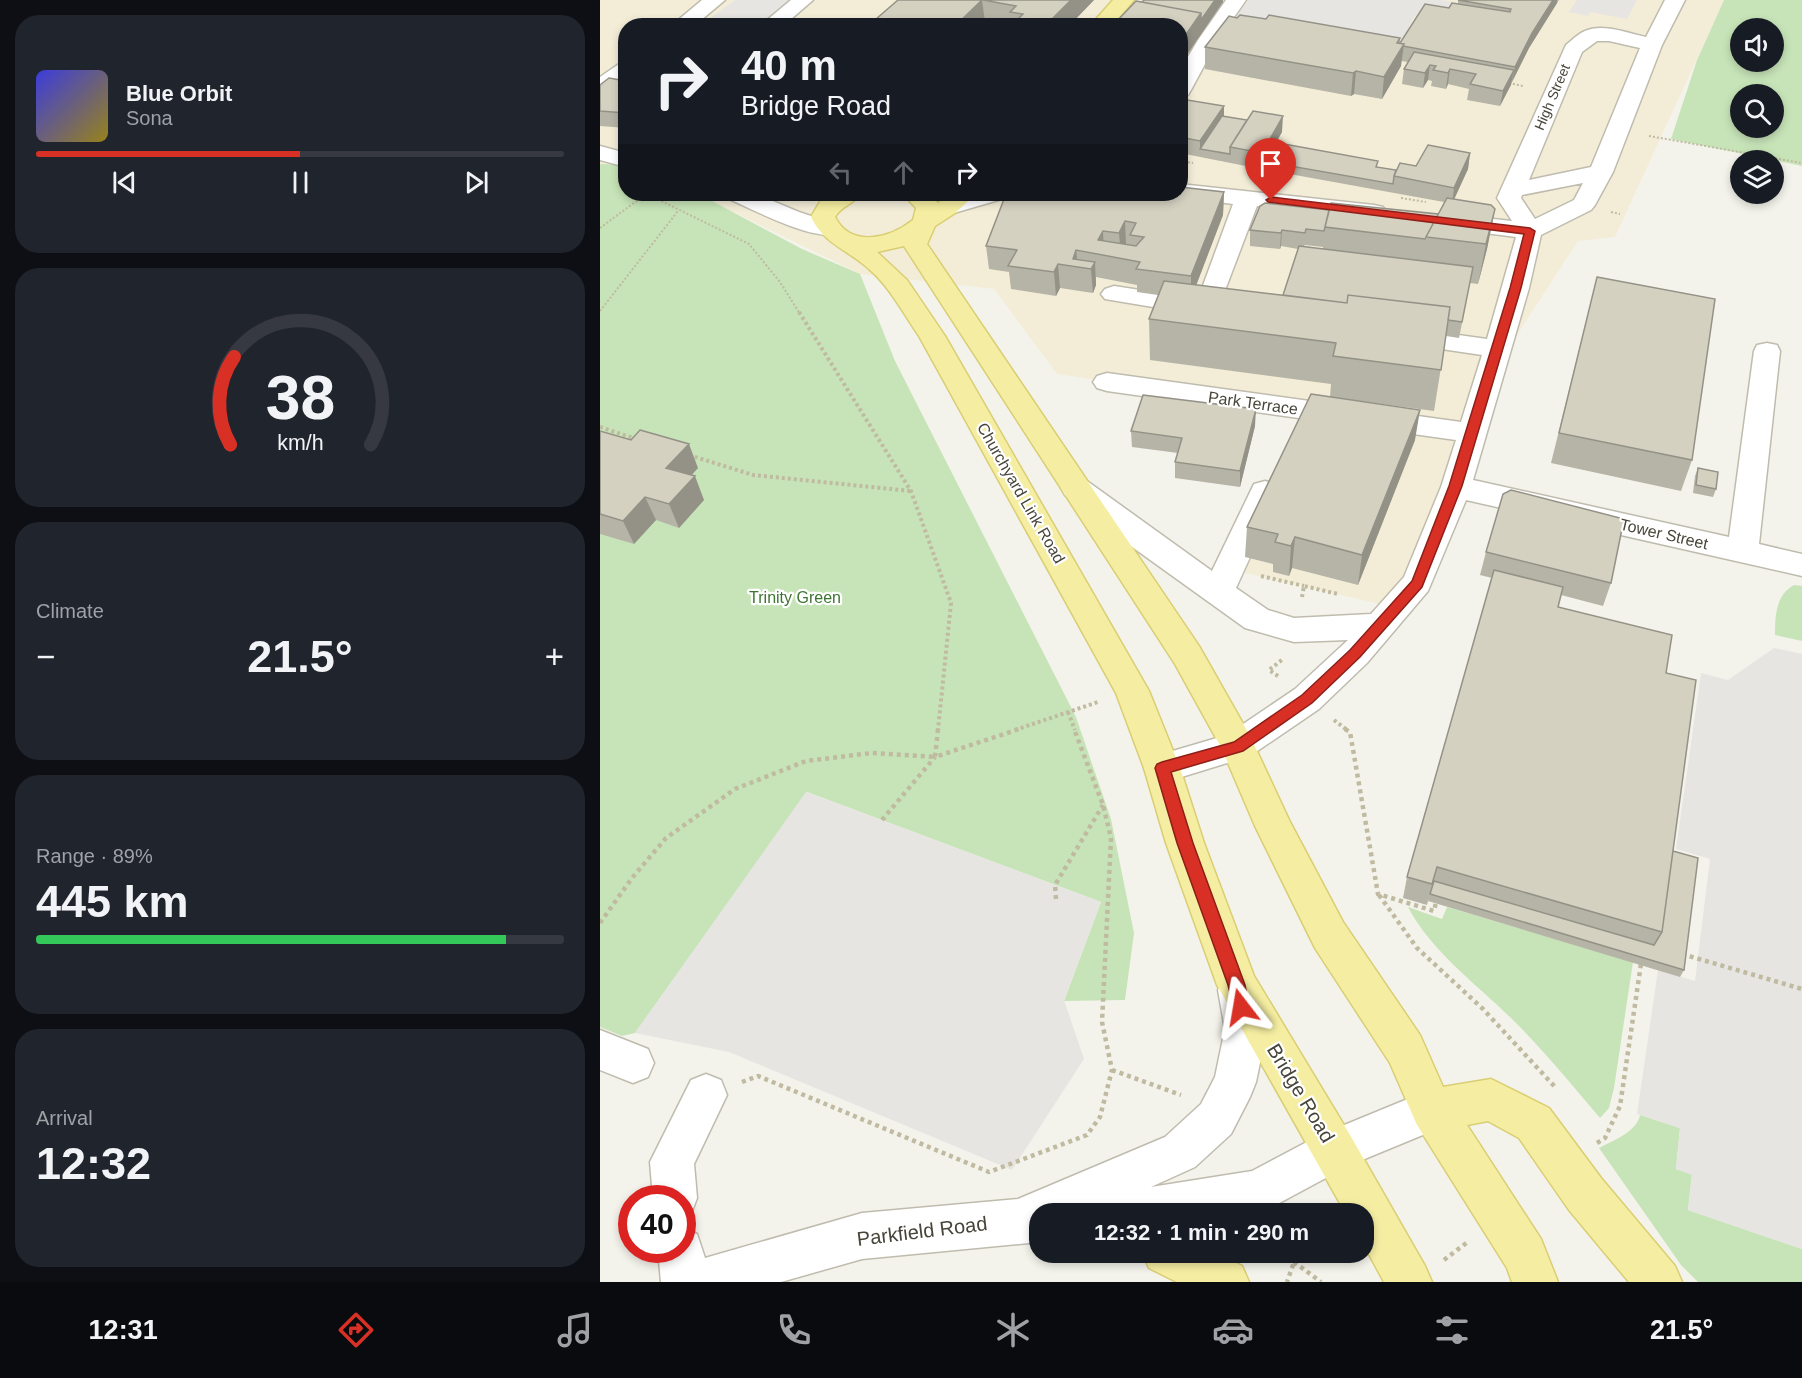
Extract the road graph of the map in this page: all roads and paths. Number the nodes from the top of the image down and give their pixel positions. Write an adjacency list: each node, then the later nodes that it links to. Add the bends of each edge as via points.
1 (715, 0): 7 (street)
2 (775, 0): 6 (street)
3 (1124, 0): 9 (main road)
4 (1236, 0): 14 (street)
5 (1675, 0): 10 (street)
6 (800, 2): 8 (street)
7 (691, 18)
8 (780, 18)
9 (1107, 18)
10 (1652, 45): 24 (street); 25 (street, High Street, via 1592,35 1573,49)
11 (600, 67): 12 (street)
12 (618, 68)
13 (618, 74): 17 (street)
14 (1188, 76)
15 (1501, 82): 16 (path)
16 (1523, 86)
17 (600, 87)
18 (1649, 136): 23 (path)
19 (600, 143): 20 (street)
20 (618, 145)
21 (618, 148): 22 (street)
22 (600, 153)
23 (1802, 164)
24 (1602, 170): 25 (street); 37 (street, via 1583,205)
25 (1513, 190): 37 (street, via 1509,198)
26 (1188, 192): 27 (street)
27 (1248, 198): 37 (street); 39 (street, via 1218,309)
28 (637, 201): 36 (path)
29 (659, 201): 34 (path)
30 (753, 201): 38 (street)
31 (836, 201): 38 (main road, via 823,217)
32 (923, 201): 35 (main road, via 928,206)
33 (956, 201): 35 (main road)
34 (678, 211): 40 (path); 52 (path, via 749,244 780,282)
35 (924, 223): 38 (main road, via 912,233 879,244); 51 (main road, via 915,244)
36 (600, 228)
37 (1530, 231): 42 (street)
38 (836, 235): 62 (main road, Churchyard Link Road, via 877,263 898,285 932,336 1132,691)
39 (1114, 294)
40 (600, 311)
41 (1381, 333): 42 (street)
42 (1497, 349): 46 (street)
43 (1767, 351): 53 (street)
44 (1107, 382): 46 (street, Park Terrace, via 1298,421)
45 (600, 427): 47 (path)
46 (1472, 433): 50 (street)
47 (644, 441)
48 (687, 455): 52 (path, via 753,476)
49 (1278, 463): 55 (street)
50 (1455, 486): 53 (street, Tower Street); 57 (street, via 1418,584)
51 (1076, 488): 55 (street, via 1139,536); 60 (main road, via 1187,655)
52 (911, 491): 61 (path, via 951,603)
53 (1743, 552): 54 (street, Tower Street)
54 (1802, 565)
55 (1223, 580): 56 (path); 57 (street, via 1257,619 1294,630)
56 (1304, 586)
57 (1381, 626): 59 (street)
58 (1285, 657): 59 (path, via 1269,669)
59 (1307, 699): 60 (street); 66 (path, via 1350,732 1378,894 1434,911 1438,898)
60 (1238, 746): 62 (street); 75 (main road, via 1273,826 1329,935 1405,1049)
61 (935, 757): 63 (path, via 1068,712); 64 (path); 67 (path, via 872,753 806,761 735,789 666,837)
62 (1162, 768): 72 (main road, Bridge Road)
63 (1102, 805): 65 (path, via 1055,885); 74 (path, via 1111,838 1102,1022 1112,1070 1101,1117 1087,1135 989,1172 758,1076)
64 (882, 820)
65 (1056, 899)
66 (1449, 901)
67 (600, 923)
68 (1678, 953): 73 (path)
69 (1650, 959): 71 (path)
70 (1633, 962): 71 (path)
71 (1641, 964): 76 (path, via 1620,1106)
72 (1237, 985): 77 (main road, Bridge Road); 80 (street, Parkfield Road, via 1246,1029 1235,1082 1216,1119 1180,1152)
73 (1802, 989)
74 (706, 1095): 78 (street, via 672,1162)
75 (1432, 1110): 77 (street); 79 (main road, via 1491,1100 1534,1123); 87 (main road)
76 (1605, 1138)
77 (1335, 1150): 81 (street, via 1257,1192); 93 (main road, Bridge Road)
78 (674, 1185)
79 (1585, 1194): 94 (street); 95 (main road)
80 (1067, 1203)
81 (1188, 1203)
82 (1029, 1219): 89 (street, Parkfield Road, via 862,1236)
83 (682, 1263): 88 (street)
84 (1187, 1263): 90 (main road)
85 (1294, 1263): 91 (path)
86 (1295, 1263): 92 (path)
87 (1530, 1268)
88 (684, 1282)
89 (701, 1282)
90 (1226, 1282)
91 (1287, 1282)
92 (1321, 1282)
93 (1409, 1282)
94 (1637, 1282)
95 (1659, 1282)

